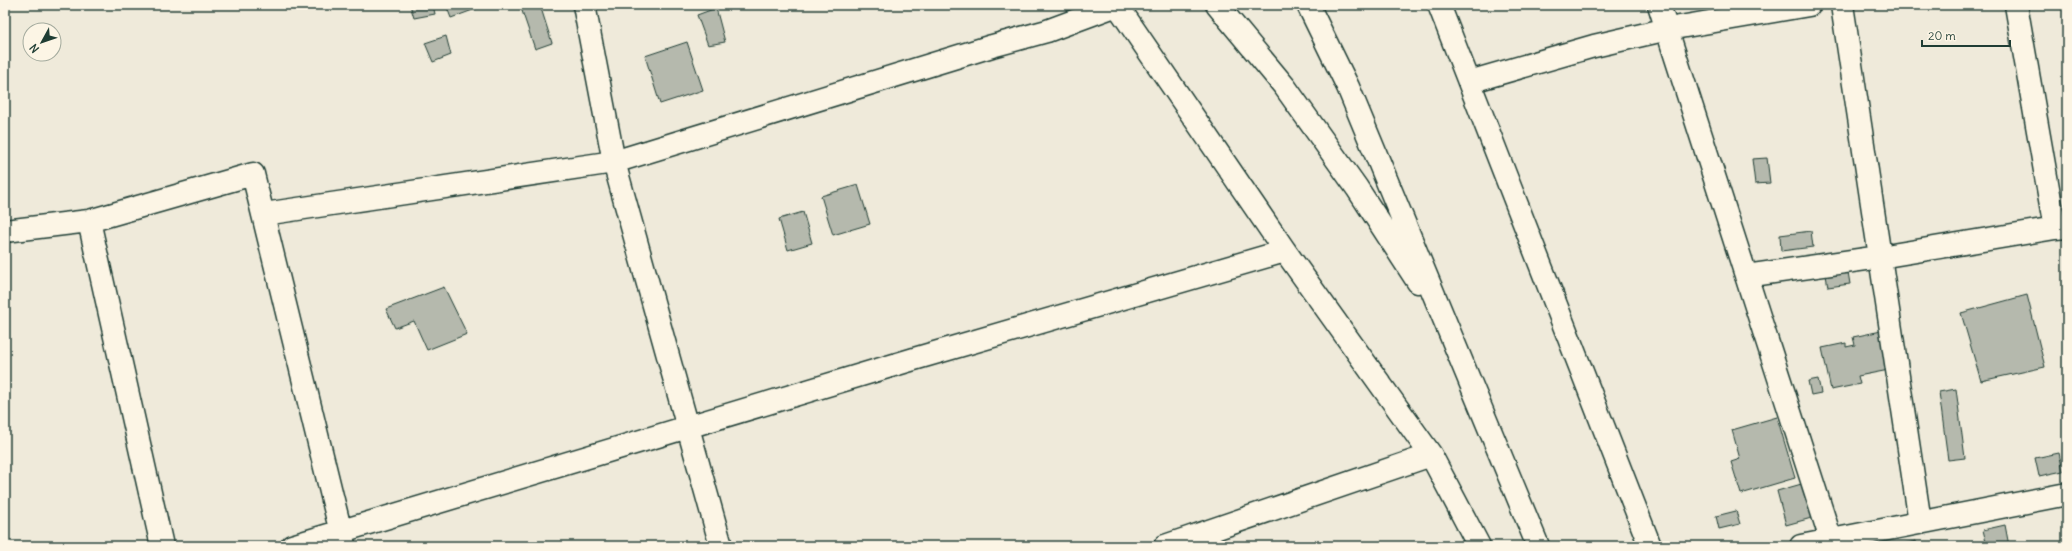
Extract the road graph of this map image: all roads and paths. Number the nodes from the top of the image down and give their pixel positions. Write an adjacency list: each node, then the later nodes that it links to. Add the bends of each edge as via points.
1 (584, 5): 12 (street)
2 (1117, 5): 12 (street, via 1047,31); 17 (street)
3 (1217, 5): 20 (street, via 1285,87 1357,188)
4 (1308, 5): 20 (street, via 1348,87)
5 (1439, 5): 11 (street)
6 (1659, 5): 10 (street)
7 (1809, 5): 10 (street)
8 (1842, 5): 18 (street)
9 (2016, 5): 15 (street)
10 (1668, 29): 11 (street, via 1594,46); 19 (street)
11 (1469, 82): 33 (street)
12 (614, 162): 13 (street); 21 (street)
13 (264, 214): 14 (street, via 253,174); 25 (street)
14 (89, 221): 16 (street); 27 (street)
15 (2061, 228): 18 (street)
16 (5, 231)
17 (1285, 251): 21 (street); 22 (street)
18 (1880, 257): 19 (street); 24 (street)
19 (1746, 276): 26 (street)
20 (1448, 326): 32 (street)
21 (687, 428): 25 (street); 29 (street)
22 (1430, 455): 30 (street); 31 (street)
23 (2067, 494): 24 (street)
24 (1920, 522): 26 (street)
25 (343, 539): 28 (street)
26 (1832, 543): 34 (street)
27 (162, 546)
28 (292, 546)
29 (721, 546)
30 (1165, 546)
31 (1479, 546)
32 (1538, 546)
33 (1650, 546)
34 (1801, 546)

